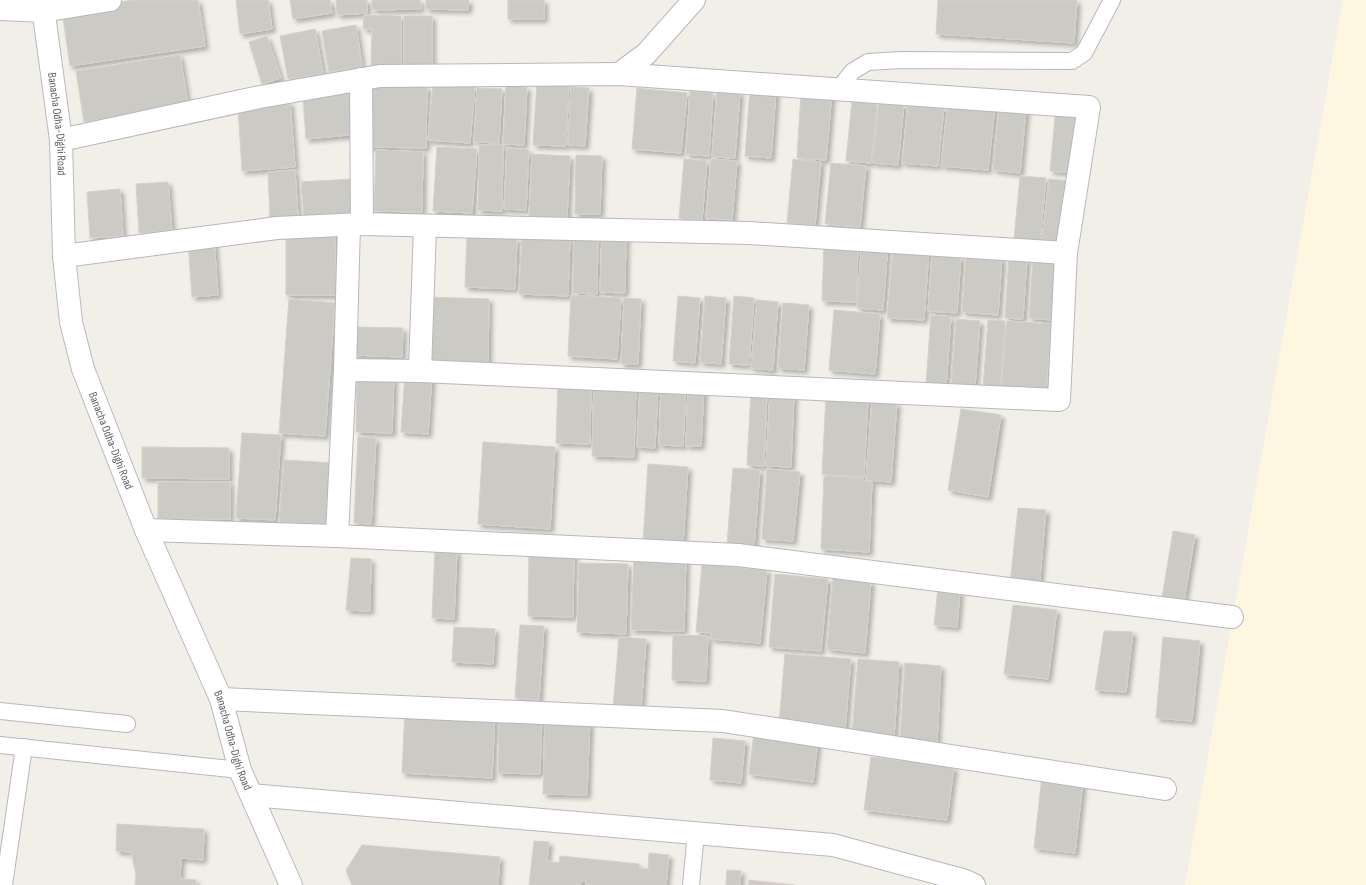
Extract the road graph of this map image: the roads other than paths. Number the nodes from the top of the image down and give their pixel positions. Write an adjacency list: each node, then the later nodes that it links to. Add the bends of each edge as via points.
1 (110, 0): 4 (street)
2 (694, 0): 6 (street, via 646,54)
3 (1112, 0): 8 (lane, via 1084,53 1072,61 868,62 853,71)
4 (42, 6): 5 (street); 9 (street, Banacha Odha-Dighi Road)
5 (0, 9)
6 (619, 74): 7 (street, via 380,76); 8 (street)
7 (361, 79): 9 (street); 10 (street)
8 (838, 89): 12 (street, via 1089,107)
9 (61, 140): 13 (street, Banacha Odha-Dighi Road)
10 (356, 225): 11 (street); 13 (street, via 277,228); 14 (street)
11 (425, 227): 12 (street, via 749,233); 15 (street)
12 (1066, 253): 15 (street, via 1059,400)
13 (64, 256): 16 (street, Banacha Odha-Dighi Road, via 71,322 83,369)
14 (345, 370): 15 (street); 17 (street)
15 (420, 371)
16 (146, 530): 17 (street); 19 (street, Banacha Odha-Dighi Road)
17 (337, 536): 18 (street, via 738,555)
18 (1232, 617)
19 (221, 699): 24 (street, Banacha Odha-Dighi Road); 25 (street, via 723,722)
20 (0, 711): 21 (lane)
21 (127, 724)
22 (0, 745): 23 (lane)
23 (24, 747): 24 (lane); 29 (lane)
24 (240, 770): 26 (street, Banacha Odha-Dighi Road)
25 (1165, 789)
26 (252, 794): 27 (street); 30 (street, Banacha Odha-Dighi Road)
27 (696, 833): 28 (street, via 832,845); 31 (lane)
28 (966, 883)
29 (4, 885)
30 (291, 885)
31 (692, 885)

